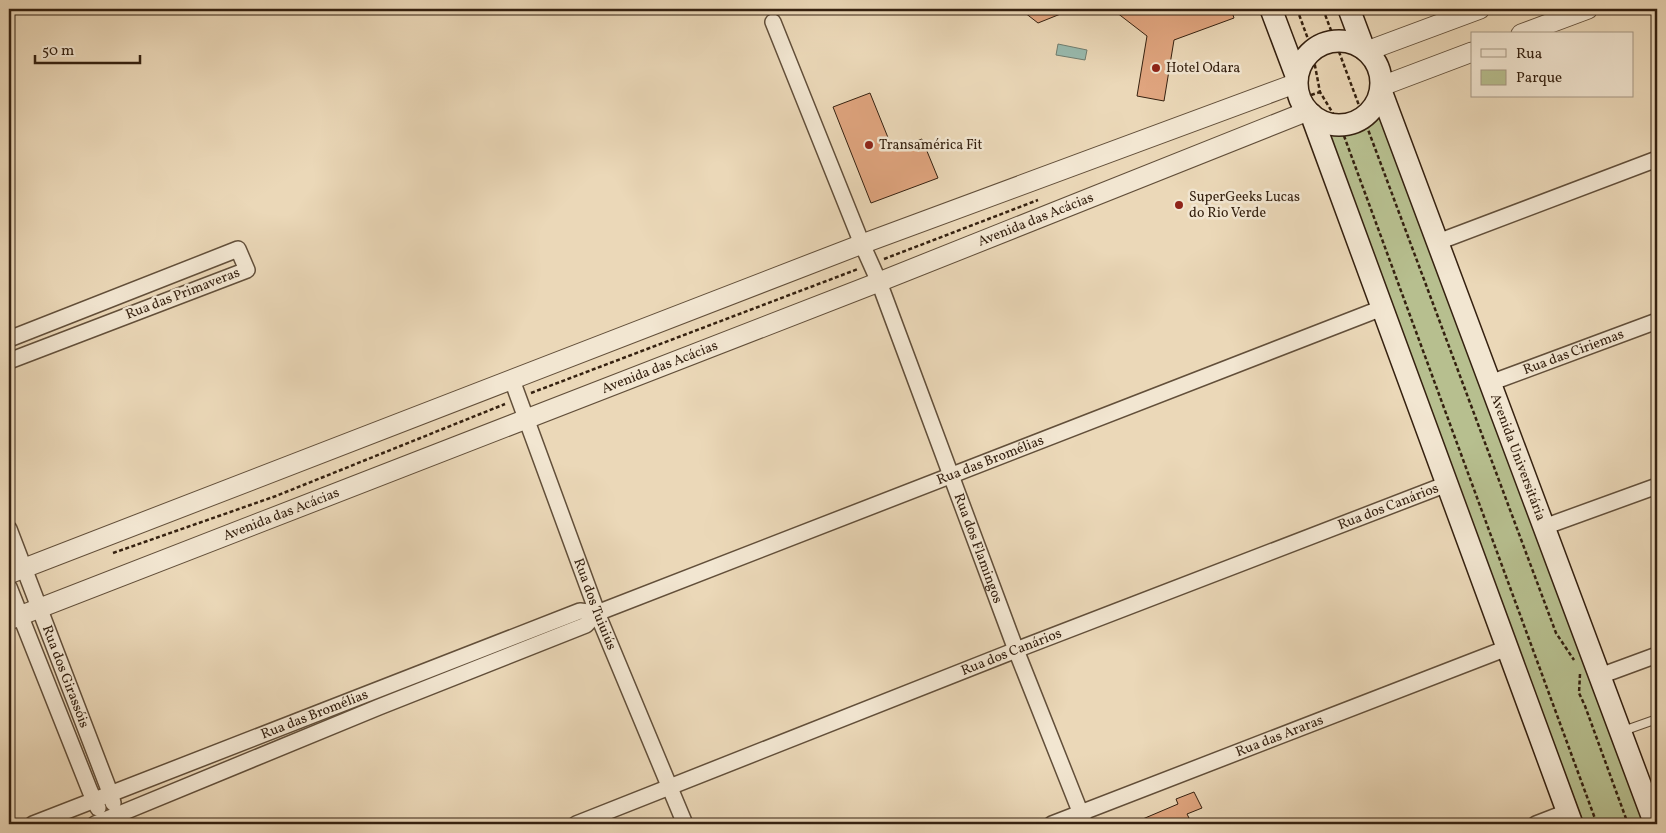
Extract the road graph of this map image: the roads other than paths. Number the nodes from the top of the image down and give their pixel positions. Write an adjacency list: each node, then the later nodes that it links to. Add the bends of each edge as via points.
1 (1271, 9): 10 (main road)
2 (1349, 9): 7 (main road)
3 (1480, 9): 7 (street)
4 (1588, 9): 6 (street)
5 (773, 22): 13 (street, Rua dos Flamingos)
6 (1526, 32)
7 (1365, 50): 9 (main road, Avenida Universitária, via 1378,67); 10 (main road, via 1351,42 1335,41 1312,50 1302,63)
8 (1471, 52): 9 (street)
9 (1381, 88): 10 (main road, via 1373,108 1350,124 1330,124 1320,120); 12 (main road, Avenida Universitária)
10 (1303, 97): 13 (street); 14 (street, Avenida das Acácias); 15 (main road)
11 (1657, 159): 12 (street)
12 (1438, 242): 20 (main road, Avenida Universitária)
13 (862, 244): 14 (street, Rua dos Flamingos); 19 (street)
14 (878, 282): 21 (street, Avenida das Acácias); 22 (street, Rua dos Flamingos)
15 (1382, 308): 22 (street, Rua das Bromélias); 23 (main road)
16 (1657, 321): 20 (street, Rua das Ciriemas)
17 (9, 339): 18 (street, Rua das Primaveras, via 238,250 247,270)
18 (9, 361)
19 (512, 380): 21 (street, Rua dos Tuiuiús); 27 (street)
20 (1490, 383): 25 (main road, Avenida Universitária)
21 (527, 418): 29 (street, Avenida das Acácias); 30 (street, Rua dos Tuiuiús)
22 (952, 475): 30 (street, Rua das Bromélias); 33 (street, Rua dos Flamingos)
23 (1447, 484): 32 (main road); 33 (street, Rua dos Canários)
24 (1657, 486): 25 (street)
25 (1544, 527): 35 (main road, Avenida Universitária)
26 (9, 529): 27 (street, Rua dos Girassóis)
27 (17, 571): 29 (street, Rua dos Girassóis)
28 (9, 587): 31 (street, Rua dos Girassóis)
29 (40, 608): 31 (street, Avenida das Acácias); 39 (street, Rua dos Girassóis)
30 (598, 613): 38 (street, Rua dos Tuiuiús); 39 (street, Rua das Bromélias, via 580,611); 44 (street, Rua das Bromélias, via 586,625 379,707)
31 (15, 617): 40 (street, Rua dos Girassóis)
32 (1507, 648): 41 (main road); 42 (street, Rua das Araras)
33 (1016, 650): 38 (street, Rua dos Canários); 42 (street, Rua dos Flamingos)
34 (1657, 655): 35 (street)
35 (1600, 676): 37 (main road, Avenida Universitária)
36 (1657, 719): 37 (lane)
37 (1621, 732): 43 (main road, Avenida Universitária)
38 (670, 786): 46 (street, Rua dos Canários); 47 (street, Rua dos Tuiuiús)
39 (111, 795): 40 (street, Rua das Bromélias); 44 (street, Rua dos Girassóis)
40 (94, 801): 44 (street, Rua dos Girassóis); 45 (street, Rua das Bromélias)
41 (1570, 818): 49 (street)
42 (1082, 819): 48 (street, Rua das Araras)
43 (1655, 819)
44 (108, 822)
45 (33, 824)
46 (576, 824)
47 (685, 824)
48 (1052, 824)
49 (1536, 824)

